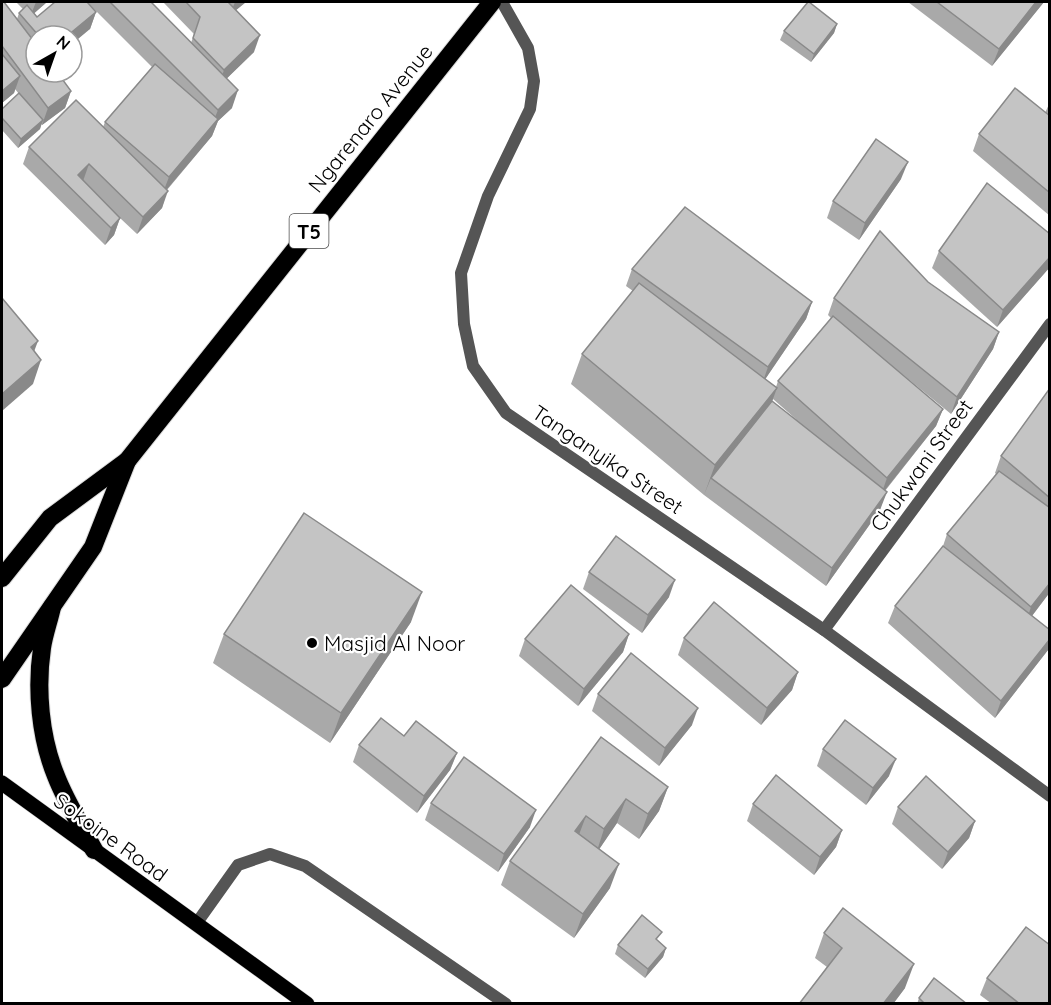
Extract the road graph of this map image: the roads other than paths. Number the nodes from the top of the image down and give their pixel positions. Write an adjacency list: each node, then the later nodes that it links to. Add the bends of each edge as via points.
1 (492, 2): 4 (highway, Ngarenaro Avenue / T5)
2 (502, 2): 7 (street, Tanganyika Street, via 528,48 534,81 530,109 488,196 461,273 464,324 473,366 506,413)
3 (1050, 324): 7 (street, Chukwani Street)
4 (127, 461): 5 (highway, T5, via 50,518); 6 (highway, T5, via 93,547)
5 (2, 578)
6 (52, 607): 8 (highway, T5); 11 (highway, via 42,648 44,733 55,774)
7 (824, 630): 10 (street, Tanganyika Street)
8 (2, 679)
9 (2, 783): 11 (main road, Sokoine Road)
10 (1050, 796)
11 (94, 850): 12 (main road, Sokoine Road)
12 (196, 924): 13 (main road, Sokoine Road); 14 (street, via 238,865 270,854 304,866)
13 (306, 1004)
14 (506, 1004)

